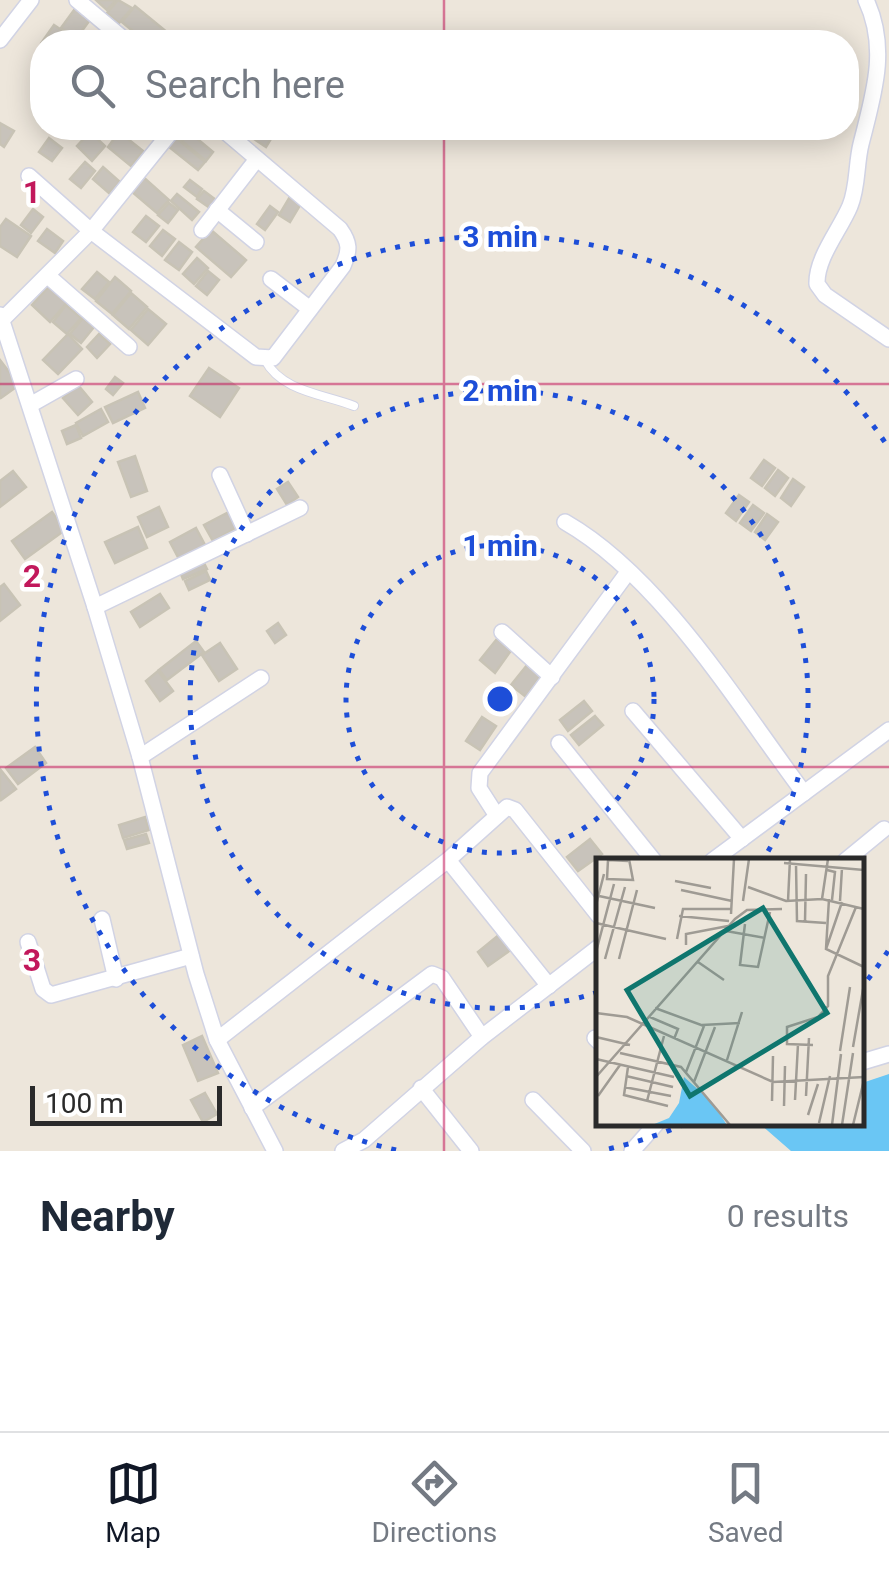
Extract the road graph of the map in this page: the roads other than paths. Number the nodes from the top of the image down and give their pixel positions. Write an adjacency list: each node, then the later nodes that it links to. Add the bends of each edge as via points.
1 (31, 0): 5 (street)
2 (77, 0): 4 (street)
3 (866, 0): 18 (street, via 880,69 853,200 817,277 825,295)
4 (112, 30)
5 (1, 37)
6 (164, 140): 12 (street)
7 (235, 140): 8 (street)
8 (257, 159): 10 (street); 16 (street, via 349,241 343,266)
9 (29, 176): 12 (street)
10 (218, 210): 11 (street); 13 (street)
11 (202, 230)
12 (90, 231): 14 (street); 20 (street)
13 (256, 242)
14 (48, 276): 17 (street); 19 (street)
15 (271, 279): 16 (street)
16 (310, 308): 20 (street)
17 (1, 318): 22 (street)
18 (889, 339)
19 (129, 348)
20 (265, 360): 23 (lane, via 302,390)
21 (76, 379): 22 (street)
22 (30, 406): 29 (street)
23 (354, 406)
24 (220, 475): 27 (street)
25 (300, 508): 27 (street)
26 (565, 522): 28 (street)
27 (246, 534): 29 (street)
28 (628, 572): 31 (street); 37 (street, via 688,637)
29 (96, 607): 36 (street)
30 (502, 632): 31 (street)
31 (552, 677): 38 (street, via 480,773 479,788)
32 (261, 678): 36 (street)
33 (633, 710): 40 (street)
34 (889, 730): 37 (street)
35 (559, 743): 41 (street)
36 (140, 757): 49 (street)
37 (804, 793): 40 (street)
38 (497, 816): 44 (street); 45 (street, via 507,807 515,810)
39 (884, 829): 43 (street)
40 (742, 839): 42 (street)
41 (652, 858)
42 (716, 858)
43 (848, 858)
44 (448, 860): 51 (street); 53 (street)
45 (596, 912)
46 (102, 919): 50 (street)
47 (28, 942): 50 (street, via 51,995)
48 (596, 949): 51 (street)
49 (191, 956): 50 (street); 53 (street)
50 (116, 979)
51 (549, 986): 52 (street)
52 (482, 1037): 56 (street); 58 (street, via 442,978 432,974)
53 (217, 1040): 58 (street)
54 (889, 1054): 55 (street)
55 (864, 1061)
56 (422, 1088): 60 (street); 63 (street)
57 (532, 1100): 64 (street)
58 (252, 1108): 61 (street)
59 (654, 1126): 65 (street)
60 (369, 1145): 62 (street)
61 (274, 1151)
62 (343, 1151)
63 (471, 1151)
64 (583, 1151)
65 (632, 1151)

